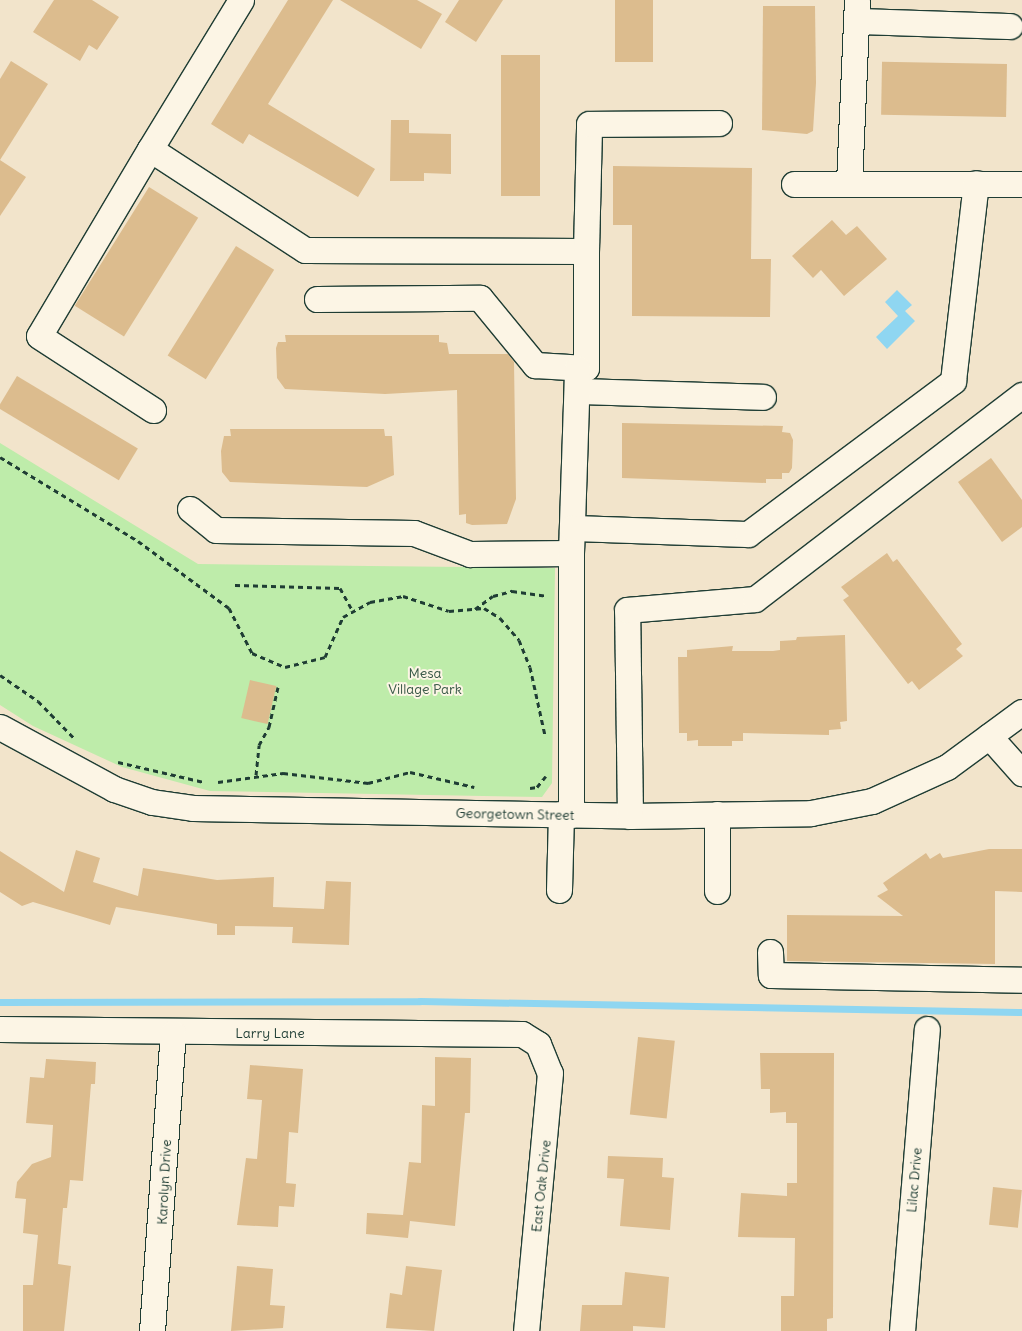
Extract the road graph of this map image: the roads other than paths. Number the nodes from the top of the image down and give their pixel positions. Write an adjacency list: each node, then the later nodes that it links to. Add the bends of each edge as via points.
1 (241, 0): 5 (street)
2 (857, 10): 3 (street); 6 (street)
3 (1010, 26)
4 (719, 122): 10 (street, via 589,124)
5 (150, 148): 10 (street, via 305,250); 15 (street, via 39,336)
6 (849, 183): 7 (street); 8 (street)
7 (976, 183): 9 (street); 17 (street, via 953,381 748,534)
8 (794, 184)
9 (1022, 184)
10 (586, 251): 12 (street, via 586,368)
11 (316, 299): 12 (street, via 480,298 535,365)
12 (577, 379): 14 (street); 17 (street)
13 (1022, 395): 25 (street, via 754,599 628,610)
14 (763, 396)
15 (153, 410)
16 (190, 509): 18 (street, via 216,530 414,534 470,554)
17 (572, 528): 18 (street)
18 (571, 553): 23 (street)
19 (1022, 712): 21 (street, Georgetown Street)
20 (0, 727): 23 (street, Georgetown Street, via 95,780 152,802 193,808)
21 (989, 736): 22 (street); 24 (street, Georgetown Street, via 947,767 872,801 811,813)
22 (1022, 773)
23 (566, 814): 25 (street, Georgetown Street); 26 (street)
24 (717, 814): 25 (street, Georgetown Street); 27 (street)
25 (630, 816)
26 (559, 890)
27 (717, 891)
28 (770, 952): 29 (street, via 771,975)
29 (1022, 980)
30 (927, 1028): 36 (street, Lilac Drive)
31 (0, 1029): 32 (street, Larry Lane)
32 (173, 1033): 33 (street, Larry Lane, via 522,1034); 34 (street, Karolyn Drive)
33 (538, 1044): 35 (street, East Oak Drive, via 550,1074)
34 (152, 1331)
35 (526, 1331)
36 (902, 1331)

